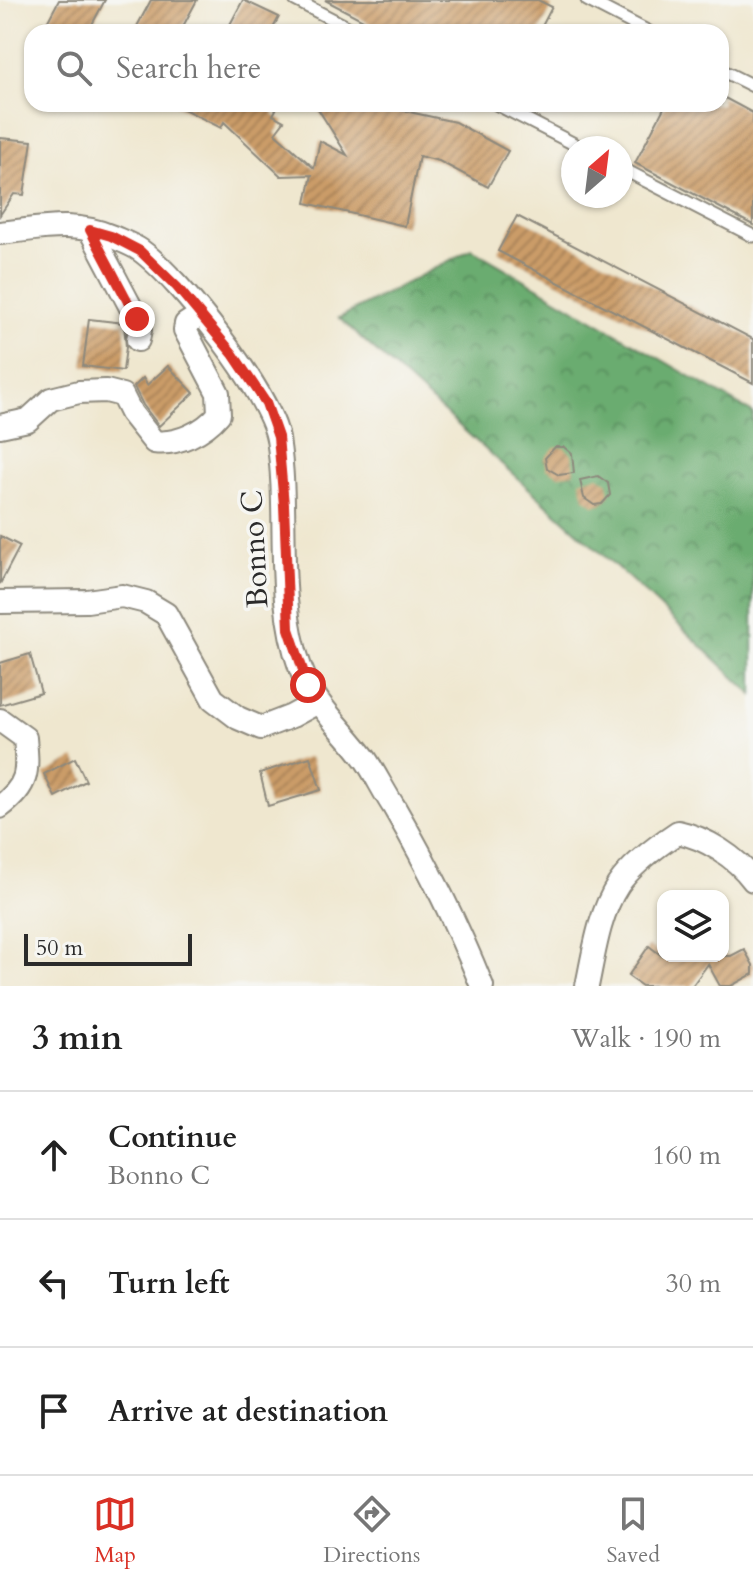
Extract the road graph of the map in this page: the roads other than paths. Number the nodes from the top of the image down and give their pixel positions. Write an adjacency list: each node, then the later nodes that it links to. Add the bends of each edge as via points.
1 (295, 0): 3 (lane)
2 (587, 0): 4 (lane)
3 (342, 24)
4 (634, 24)
5 (729, 74): 6 (lane)
6 (753, 86)
7 (512, 112): 8 (lane)
8 (561, 137)
9 (633, 174): 12 (lane)
10 (90, 230): 11 (street, Bonno C, via 60,225); 13 (street, Bonno C, via 140,251); 14 (street, via 137,319)
11 (0, 233)
12 (753, 236)
13 (200, 315): 15 (street, via 185,330 218,393 219,414 207,428 167,444 154,442 122,395 106,391 51,399 28,420); 17 (street, Bonno C, via 266,403 278,437 289,629)
14 (138, 340)
15 (0, 426)
16 (0, 602): 17 (street, via 122,596 146,602 166,614 213,699 238,718 261,728)
17 (316, 703): 21 (street, Bonno C, via 366,761 421,853)
18 (0, 720): 19 (street, via 25,738 28,771 18,793)
19 (0, 807)
20 (753, 880): 22 (street, via 725,854 678,832 618,885 600,928)
21 (482, 986)
22 (587, 986)

